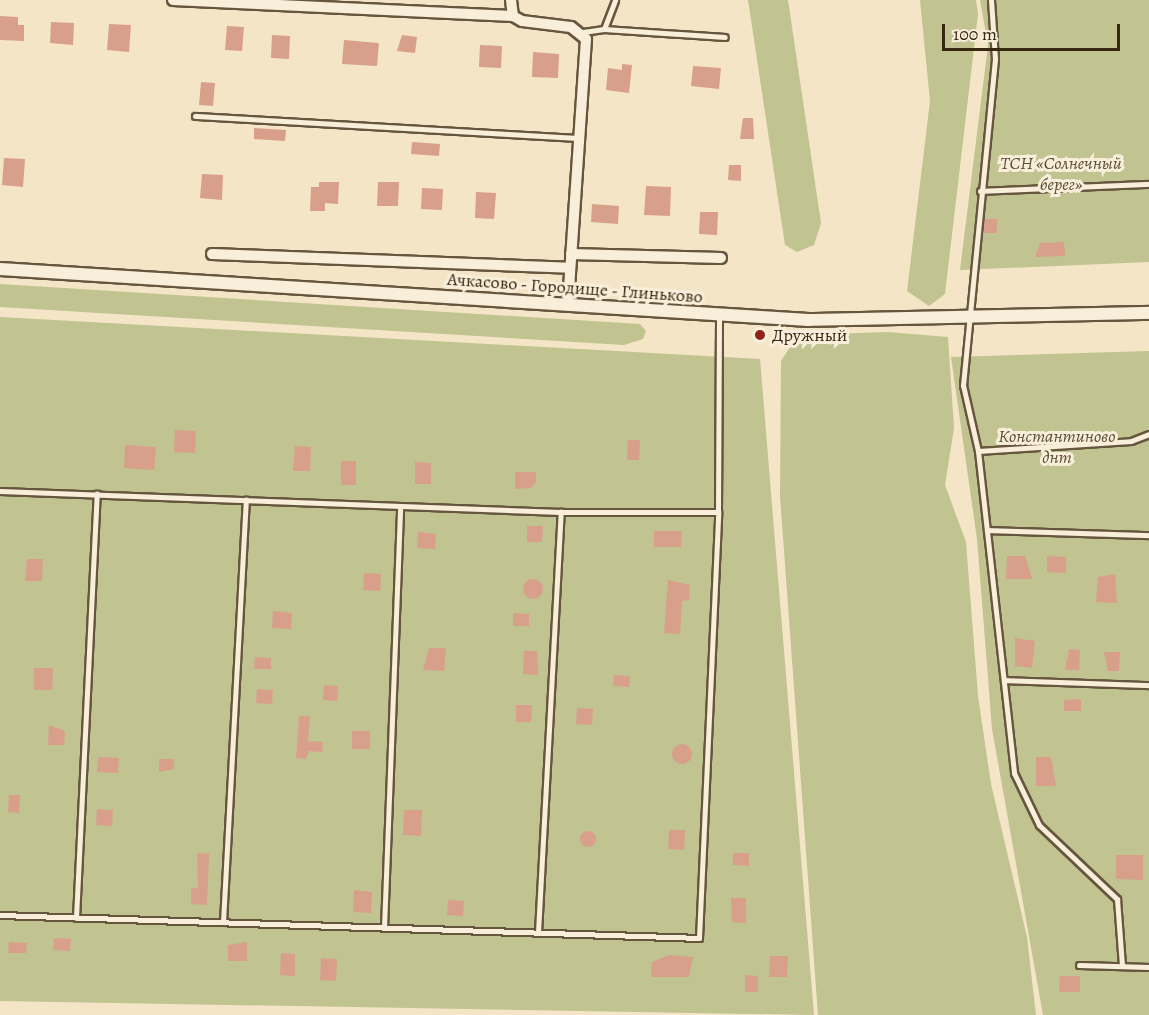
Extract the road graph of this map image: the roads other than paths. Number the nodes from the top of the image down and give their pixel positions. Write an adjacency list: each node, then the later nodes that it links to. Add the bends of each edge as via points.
1 (173, 0): 5 (street)
2 (511, 0): 5 (street)
3 (615, 0): 6 (lane)
4 (991, 0): 12 (lane, via 995,58)
5 (513, 16): 7 (street)
6 (604, 29): 7 (lane); 8 (lane)
7 (583, 32): 10 (street)
8 (725, 37)
9 (195, 116): 10 (lane)
10 (579, 138): 14 (street)
11 (1149, 184): 12 (lane)
12 (980, 191): 21 (lane)
13 (212, 254): 16 (street)
14 (571, 254): 15 (street); 16 (street)
15 (721, 258)
16 (570, 268): 18 (street)
17 (0, 269): 18 (street, Ачкасово - Городище - Глиньково)
18 (568, 305): 20 (street, Ачкасово - Городище - Глиньково)
19 (1149, 313): 21 (street, Ачкасово - Городище - Глиньково)
20 (719, 315): 21 (street, Ачкасово - Городище - Глиньково); 29 (lane)
21 (966, 320): 23 (lane, via 963,384)
22 (1149, 434): 23 (lane, via 1131,441)
23 (978, 451): 30 (lane)
24 (0, 491): 25 (lane)
25 (97, 494): 26 (lane); 35 (lane)
26 (246, 500): 27 (lane); 36 (lane)
27 (400, 506): 28 (lane); 37 (lane)
28 (561, 512): 29 (lane); 38 (lane)
29 (718, 512): 38 (lane, via 699,938)
30 (988, 530): 31 (lane); 32 (lane)
31 (1149, 535)
32 (1004, 680): 33 (lane); 40 (lane, via 1014,773 1039,825 1117,899)
33 (1149, 685)
34 (0, 915): 35 (lane)
35 (76, 918): 36 (lane)
36 (223, 922): 37 (lane)
37 (384, 928): 38 (lane)
38 (538, 932)
39 (1079, 965): 40 (lane)
40 (1122, 966): 41 (lane)
41 (1149, 967)

